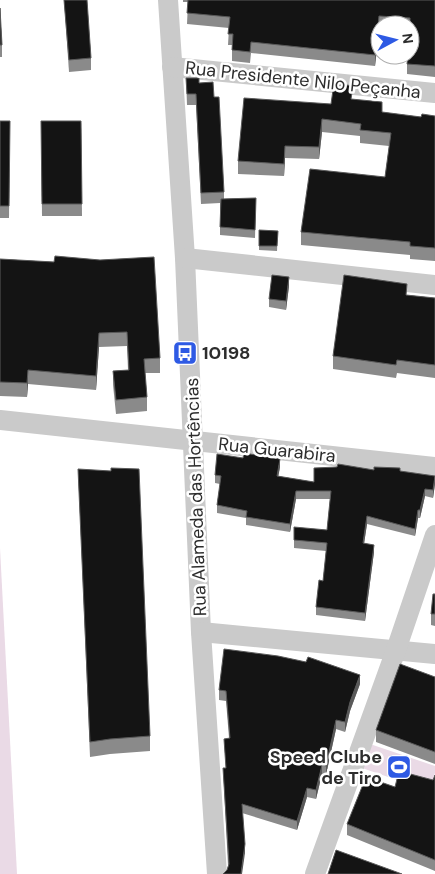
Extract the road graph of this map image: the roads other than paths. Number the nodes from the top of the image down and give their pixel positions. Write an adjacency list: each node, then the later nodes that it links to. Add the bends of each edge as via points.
1 (168, 0): 2 (street, Rua Alameda das Hortências)
2 (172, 67): 3 (street, Rua Presidente Nilo Peçanha); 4 (street, Rua Alameda das Hortências)
3 (435, 93)
4 (184, 258): 5 (street); 7 (street, Rua Alameda das Hortências)
5 (435, 285)
6 (0, 420): 7 (street, Rua Guarabira)
7 (194, 441): 8 (street, Rua Guarabira); 10 (street, Rua Alameda das Hortências)
8 (435, 467)
9 (435, 535): 11 (street)
10 (201, 632): 11 (street); 13 (street, Rua Alameda das Hortências)
11 (396, 650): 12 (street); 14 (street)
12 (435, 654)
13 (217, 874)
14 (315, 874)

